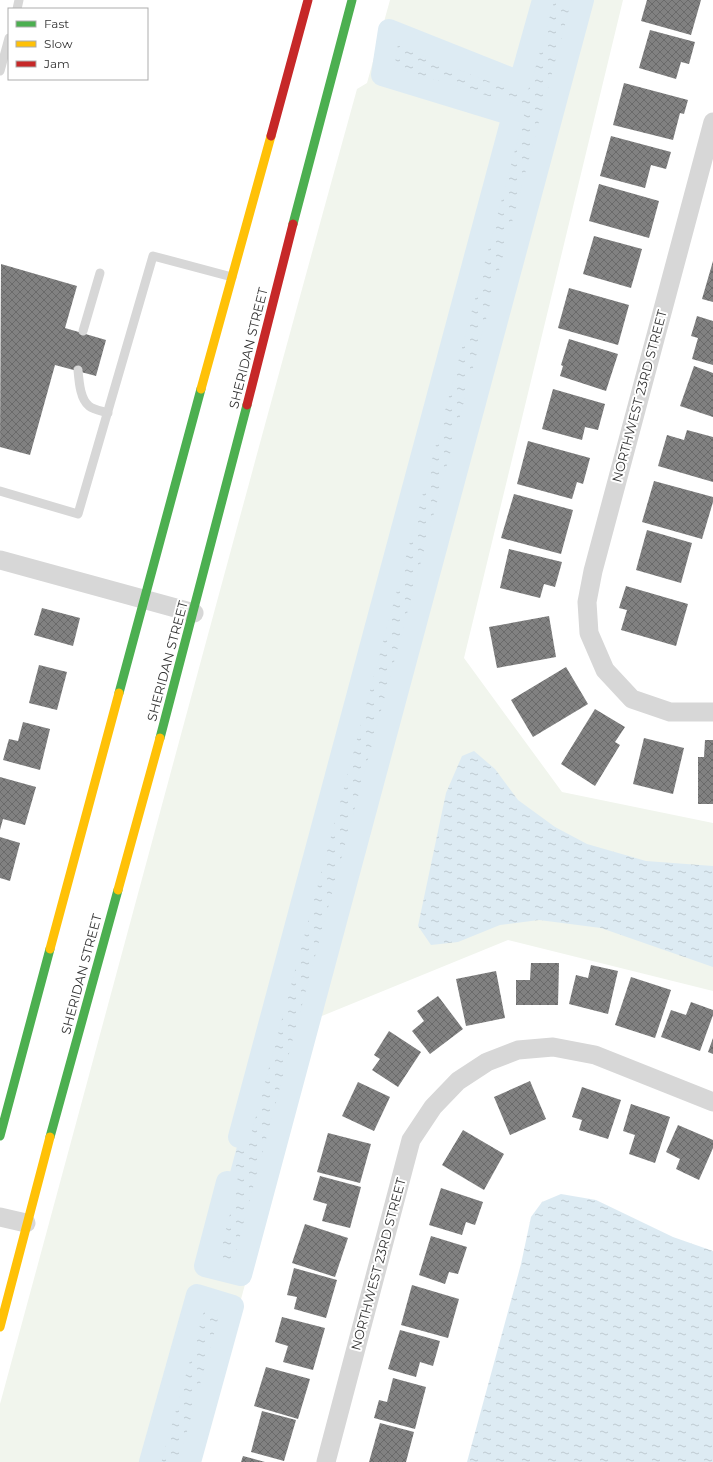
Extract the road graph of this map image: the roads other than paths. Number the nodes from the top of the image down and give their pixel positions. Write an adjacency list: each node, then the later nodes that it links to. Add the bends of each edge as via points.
1 (308, 0): 7 (main road)
2 (352, 0): 14 (main road, SHERIDAN STREET)
3 (8, 42): 4 (lane)
4 (0, 71)
5 (713, 122): 15 (street, NORTHWEST 23RD STREET, via 595,563 587,602 589,634 605,670 632,699 670,712)
6 (100, 273): 8 (lane)
7 (232, 277): 10 (lane, via 153,256); 13 (main road)
8 (83, 331)
9 (78, 370): 10 (lane, via 83,398 89,406)
10 (108, 413): 11 (lane, via 78,514)
11 (0, 491)
12 (0, 560): 13 (street)
13 (144, 599): 14 (street); 17 (main road)
14 (194, 613): 19 (main road, SHERIDAN STREET)
15 (713, 712)
16 (713, 1102): 21 (street, NORTHWEST 23RD STREET, via 595,1055 553,1046 518,1050 487,1062 458,1081 433,1107 411,1140)
17 (0, 1136)
18 (0, 1217): 19 (street)
19 (26, 1223): 20 (main road, SHERIDAN STREET)
20 (0, 1327)
21 (326, 1462)

